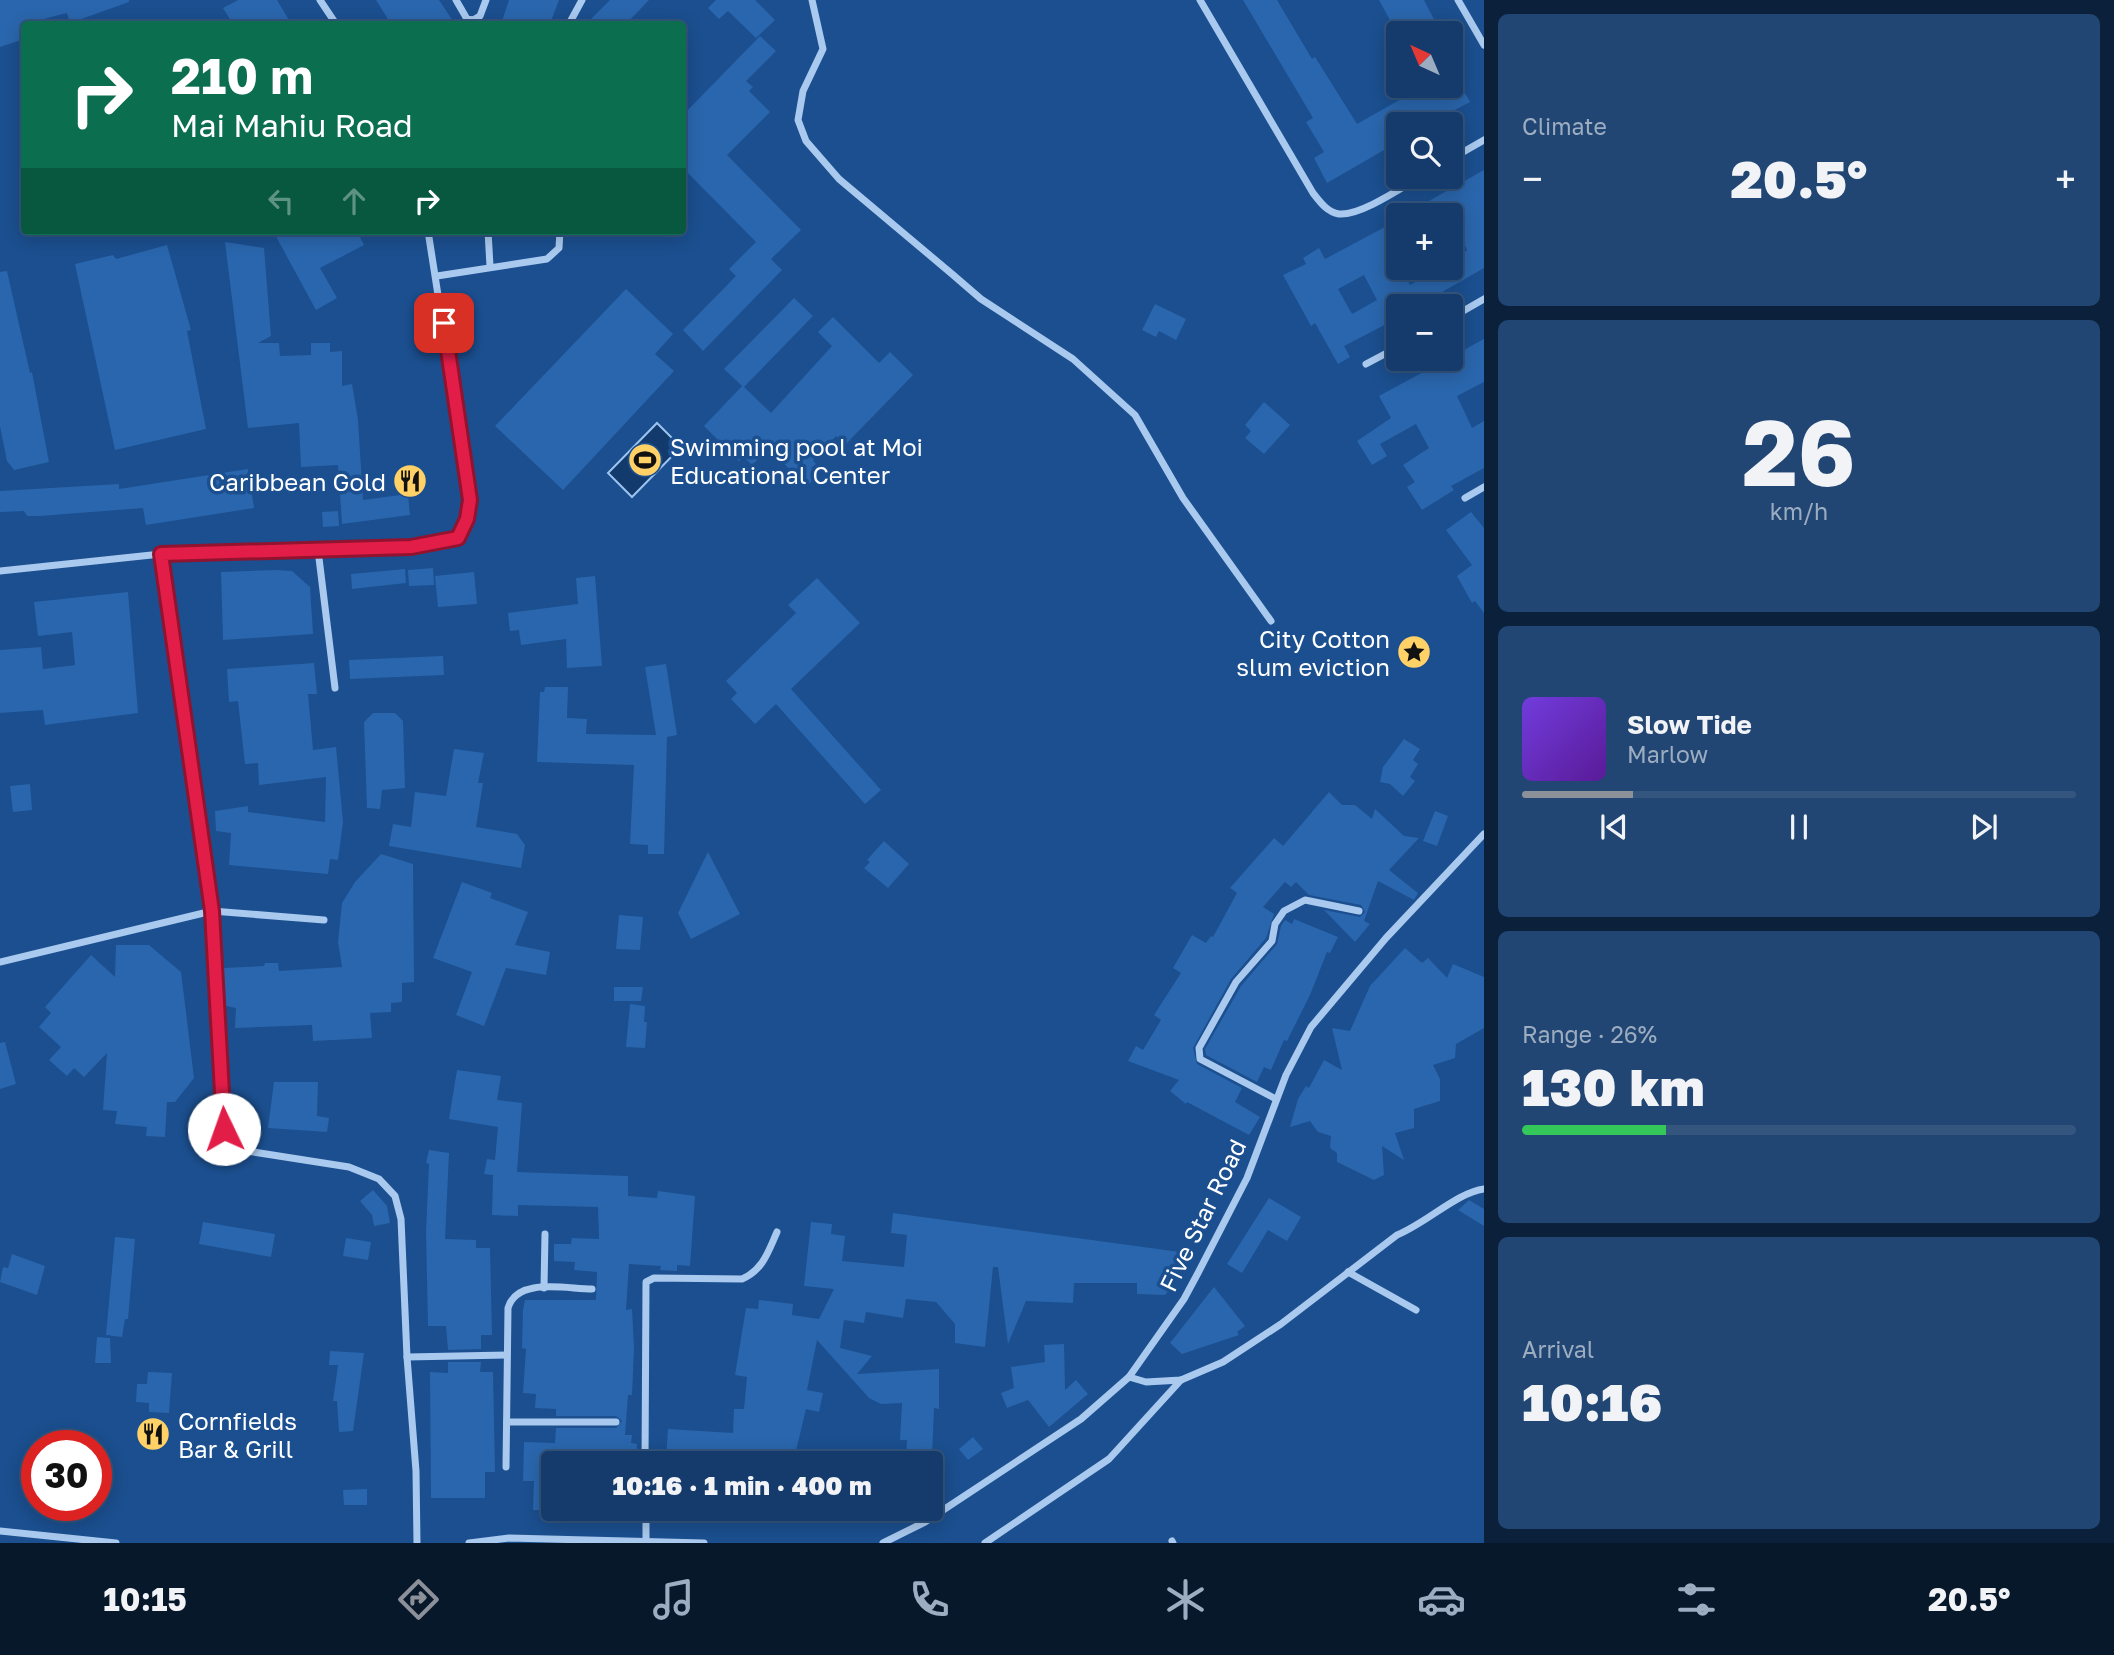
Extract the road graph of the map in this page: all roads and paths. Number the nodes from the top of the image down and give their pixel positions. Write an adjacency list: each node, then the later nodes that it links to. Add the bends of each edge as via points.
1 (320, 0): 8 (street)
2 (456, 0): 3 (street, via 467,19 473,20 480,16)
3 (486, 0)
4 (582, 0): 9 (street)
5 (812, 0): 28 (street, via 823,50 803,91 798,120 806,141 839,179 982,299 1073,359 1135,415 1183,498)
6 (1200, 0): 13 (street, via 1329,211 1347,214)
7 (1458, 0): 10 (street)
8 (334, 21)
9 (571, 21)
10 (1484, 45)
11 (1484, 140): 12 (street)
12 (1463, 152)
13 (1399, 189)
14 (429, 235): 18 (street)
15 (488, 235): 17 (street)
16 (560, 235): 17 (street, via 559,248 547,259)
17 (490, 266): 18 (street)
18 (437, 276): 25 (street, via 470,500 464,528 458,538 411,547)
19 (1484, 299): 20 (street)
20 (1463, 311)
21 (1386, 354): 22 (street)
22 (1366, 365)
23 (1484, 487): 24 (street)
24 (1465, 498)
25 (318, 550): 26 (street); 29 (street)
26 (161, 554): 27 (street); 31 (street)
27 (0, 571)
28 (1271, 621)
29 (335, 688)
30 (1484, 834): 35 (street, Five Star Road, via 1311,1027)
31 (212, 911): 33 (street); 34 (street); 44 (street, via 228,1148 349,1167 379,1179 395,1196 401,1219)
32 (1359, 911): 35 (street, via 1305,900 1284,911 1275,924 1272,941 1236,982 1199,1048 1200,1059)
33 (324, 920)
34 (0, 962)
35 (1276, 1098): 45 (street, Five Star Road, via 1247,1178 1189,1291)
36 (1483, 1187): 39 (street, via 1397,1235)
37 (777, 1232): 49 (street, via 763,1262 742,1279 654,1278 646,1282)
38 (545, 1234): 40 (street)
39 (1348, 1272): 42 (street); 46 (street, via 1281,1324)
40 (544, 1288): 41 (street); 43 (street, via 518,1291 510,1298)
41 (592, 1289)
42 (1416, 1310)
43 (507, 1355): 44 (street); 47 (street)
44 (407, 1357): 56 (street)
45 (1129, 1377): 46 (street, via 1146,1382); 59 (street, Five Star Road, via 1081,1419 925,1522)
46 (1181, 1380): 60 (street, via 1109,1460)
47 (507, 1422): 48 (street); 50 (street)
48 (616, 1422)
49 (645, 1451)
50 (506, 1467)
51 (646, 1521): 54 (street)
52 (0, 1531): 53 (street)
53 (50, 1540): 55 (street)
54 (646, 1542): 57 (street, via 509,1538); 58 (street)
55 (116, 1543)
56 (417, 1543)
57 (469, 1543)
58 (704, 1543)
59 (884, 1543)
60 (985, 1543)

